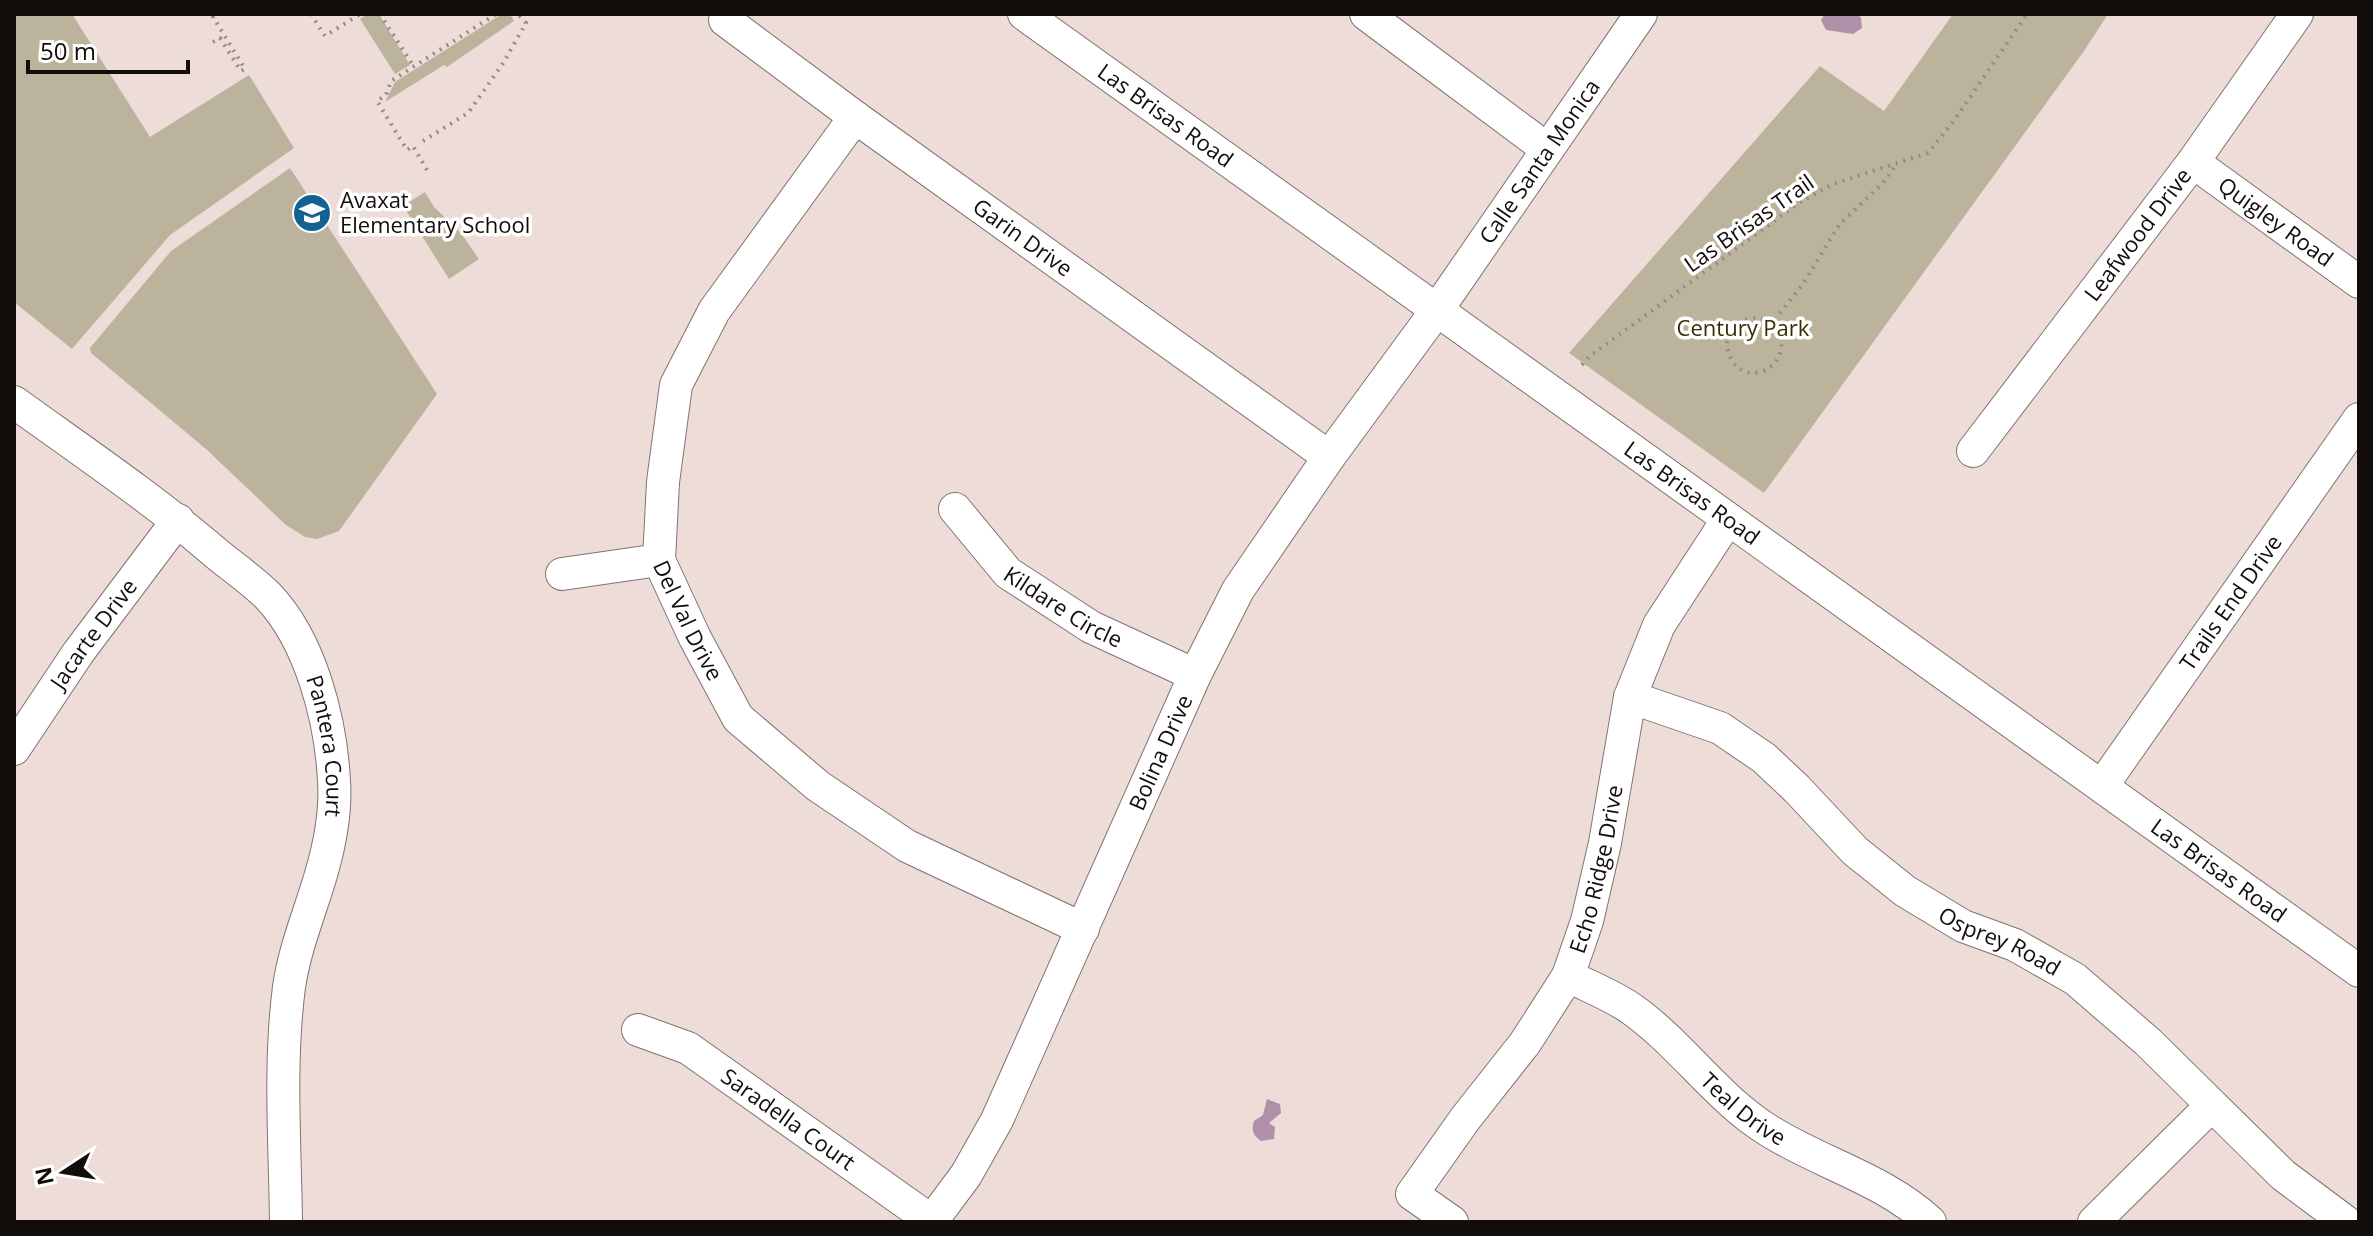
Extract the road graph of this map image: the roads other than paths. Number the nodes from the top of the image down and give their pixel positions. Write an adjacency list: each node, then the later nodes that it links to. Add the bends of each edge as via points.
1 (729, 14): 6 (street, Garin Drive, via 725,20)
2 (1024, 14): 10 (street, Las Brisas Road)
3 (1366, 14): 7 (street)
4 (1641, 14): 7 (street, Calle Santa Monica)
5 (2297, 14): 8 (street, Leafwood Drive)
6 (855, 117): 14 (street, Garin Drive); 18 (street, Del Val Drive, via 714,311 676,385)
7 (1547, 149): 10 (street, Calle Santa Monica)
8 (2193, 162): 9 (street, Quigley Road); 13 (street, Leafwood Drive)
9 (2359, 282)
10 (1437, 310): 14 (street, Bolina Drive); 16 (street, Las Brisas Road)
11 (14, 402): 17 (street, Pantera Court)
12 (2359, 419): 23 (street, Trails End Drive)
13 (1973, 451)
14 (1329, 457): 20 (street, Bolina Drive, via 1238,590)
15 (955, 509): 20 (street, Kildare Circle, via 1008,573 1091,627)
16 (1728, 519): 21 (street, Echo Ridge Drive, via 1659,625); 23 (street, Las Brisas Road)
17 (178, 520): 22 (street, Jacarte Drive); 29 (street, Pantera Court, via 269,597 296,637 316,682 328,731 334,783 331,827 288,998)
18 (659, 560): 19 (street); 24 (street, Del Val Drive, via 738,718 818,786 907,846)
19 (562, 574)
20 (1195, 675): 24 (street, Bolina Drive)
21 (1630, 697): 26 (street, Echo Ridge Drive, via 1605,843); 28 (street, Osprey Road, via 1720,728 1742,742 1797,789 1855,851 1905,891 1963,926 2015,945 2075,979)
22 (14, 749)
23 (2102, 786): 25 (street, Las Brisas Road)
24 (1083, 929): 30 (street, Bolina Drive, via 997,1120)
25 (2359, 971)
26 (1568, 976): 31 (street, Echo Ridge Drive, via 1525,1043 1412,1194); 32 (street, Teal Drive, via 1631,1009 1770,1132 1911,1204)
27 (638, 1030): 30 (street, Saradella Court, via 688,1048)
28 (2211, 1106): 33 (street); 34 (street, Osprey Road, via 2283,1175)
29 (286, 1222)
30 (932, 1222)
31 (1452, 1222)
32 (1930, 1222)
33 (2094, 1222)
34 (2346, 1222)

